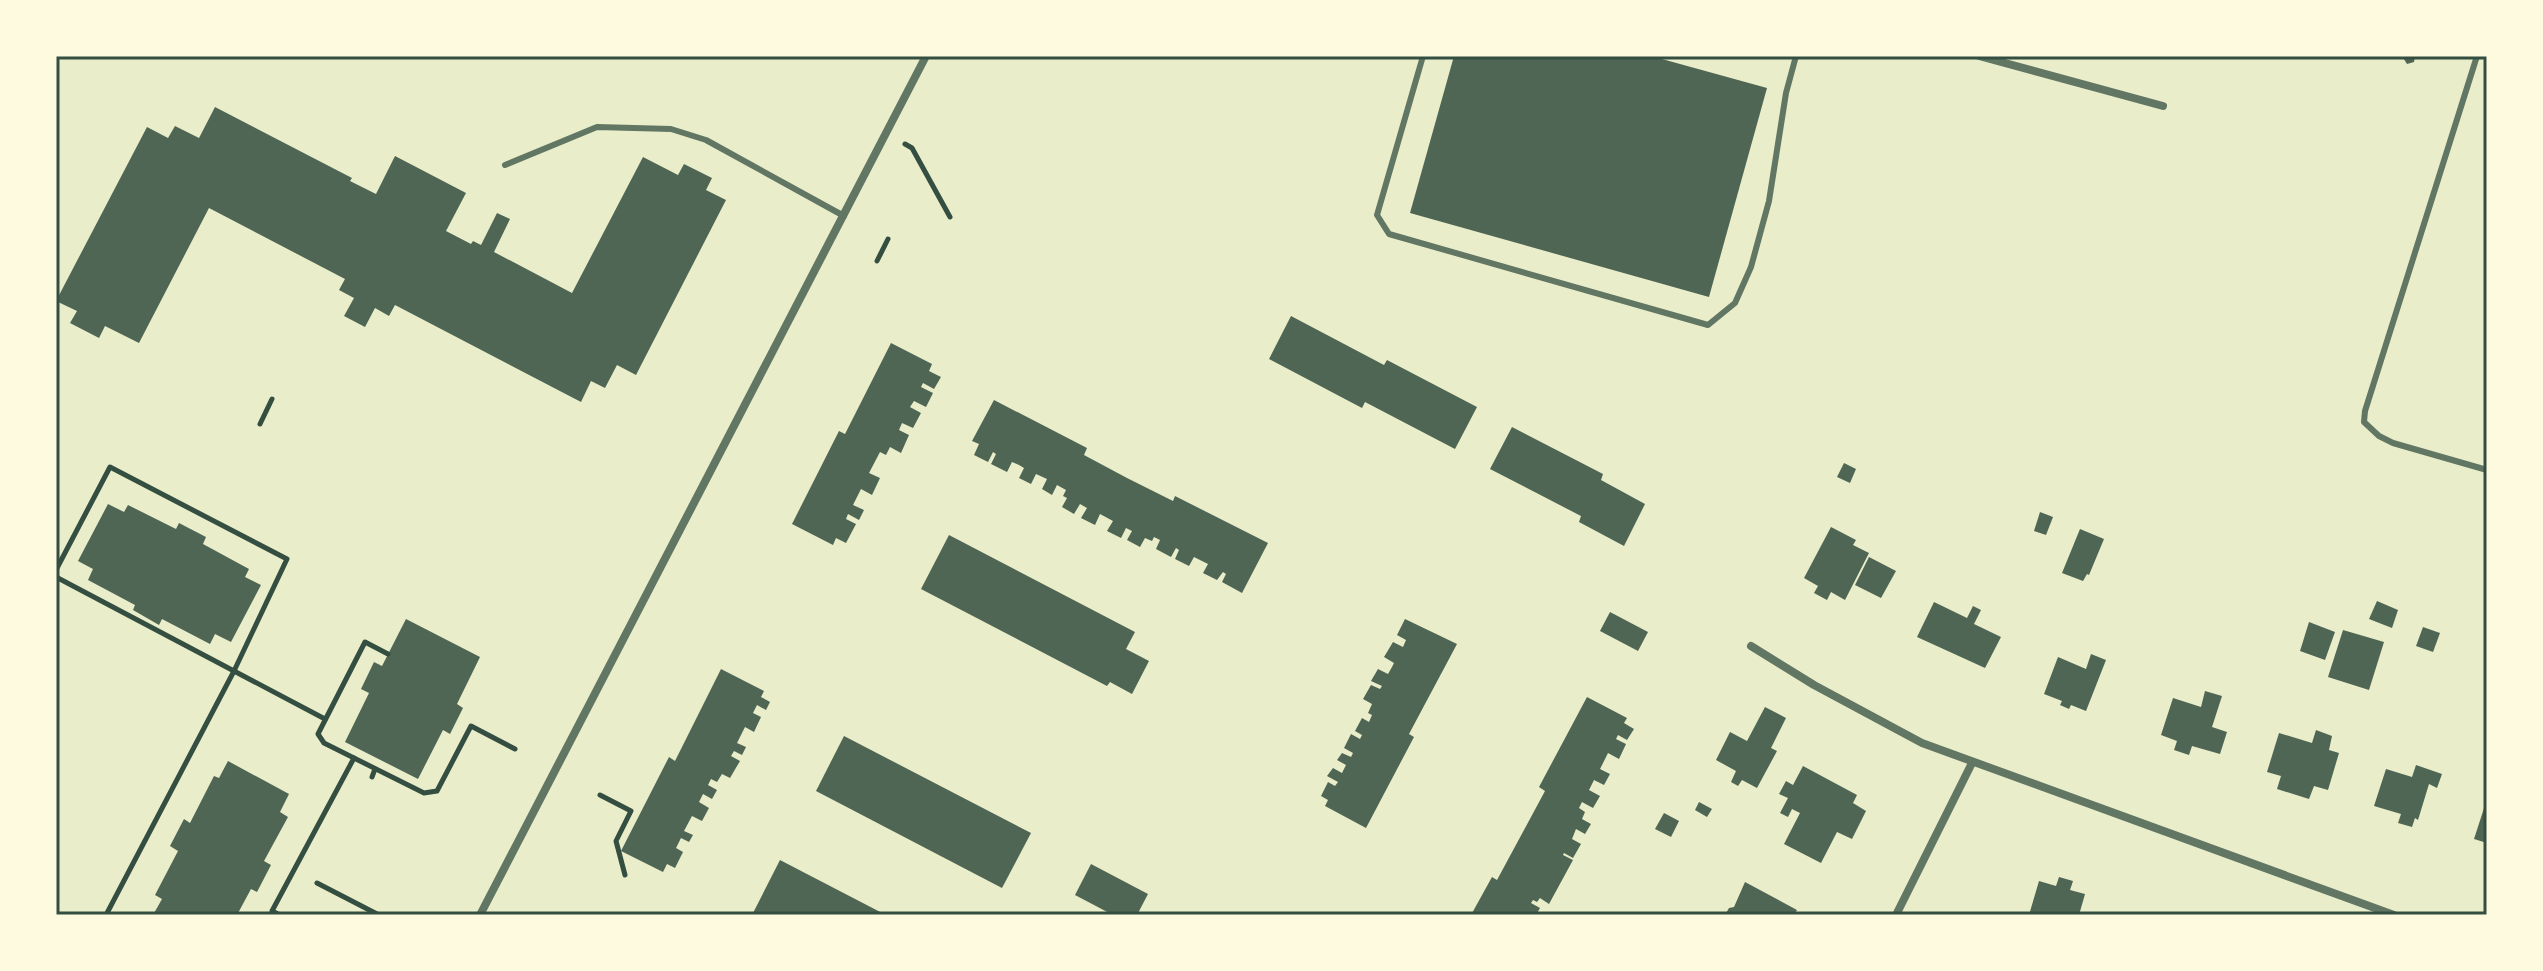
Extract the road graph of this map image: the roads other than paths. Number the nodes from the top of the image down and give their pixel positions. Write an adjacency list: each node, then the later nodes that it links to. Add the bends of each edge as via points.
1 (926, 56): 8 (street)
2 (1423, 56): 3 (lane, via 1377,215 1389,234 1708,325 1735,303 1751,267)
3 (1796, 56)
4 (1979, 56): 6 (street)
5 (2477, 56): 9 (lane, via 2364,422 2393,443)
6 (2163, 106)
7 (505, 165): 8 (lane, via 597,127 671,129 706,140)
8 (844, 216): 12 (street)
9 (2487, 470)
10 (1751, 646): 11 (street, via 1922,743)
11 (1972, 763): 13 (street); 14 (street)
12 (480, 915)
13 (1896, 915)
14 (2394, 915)

